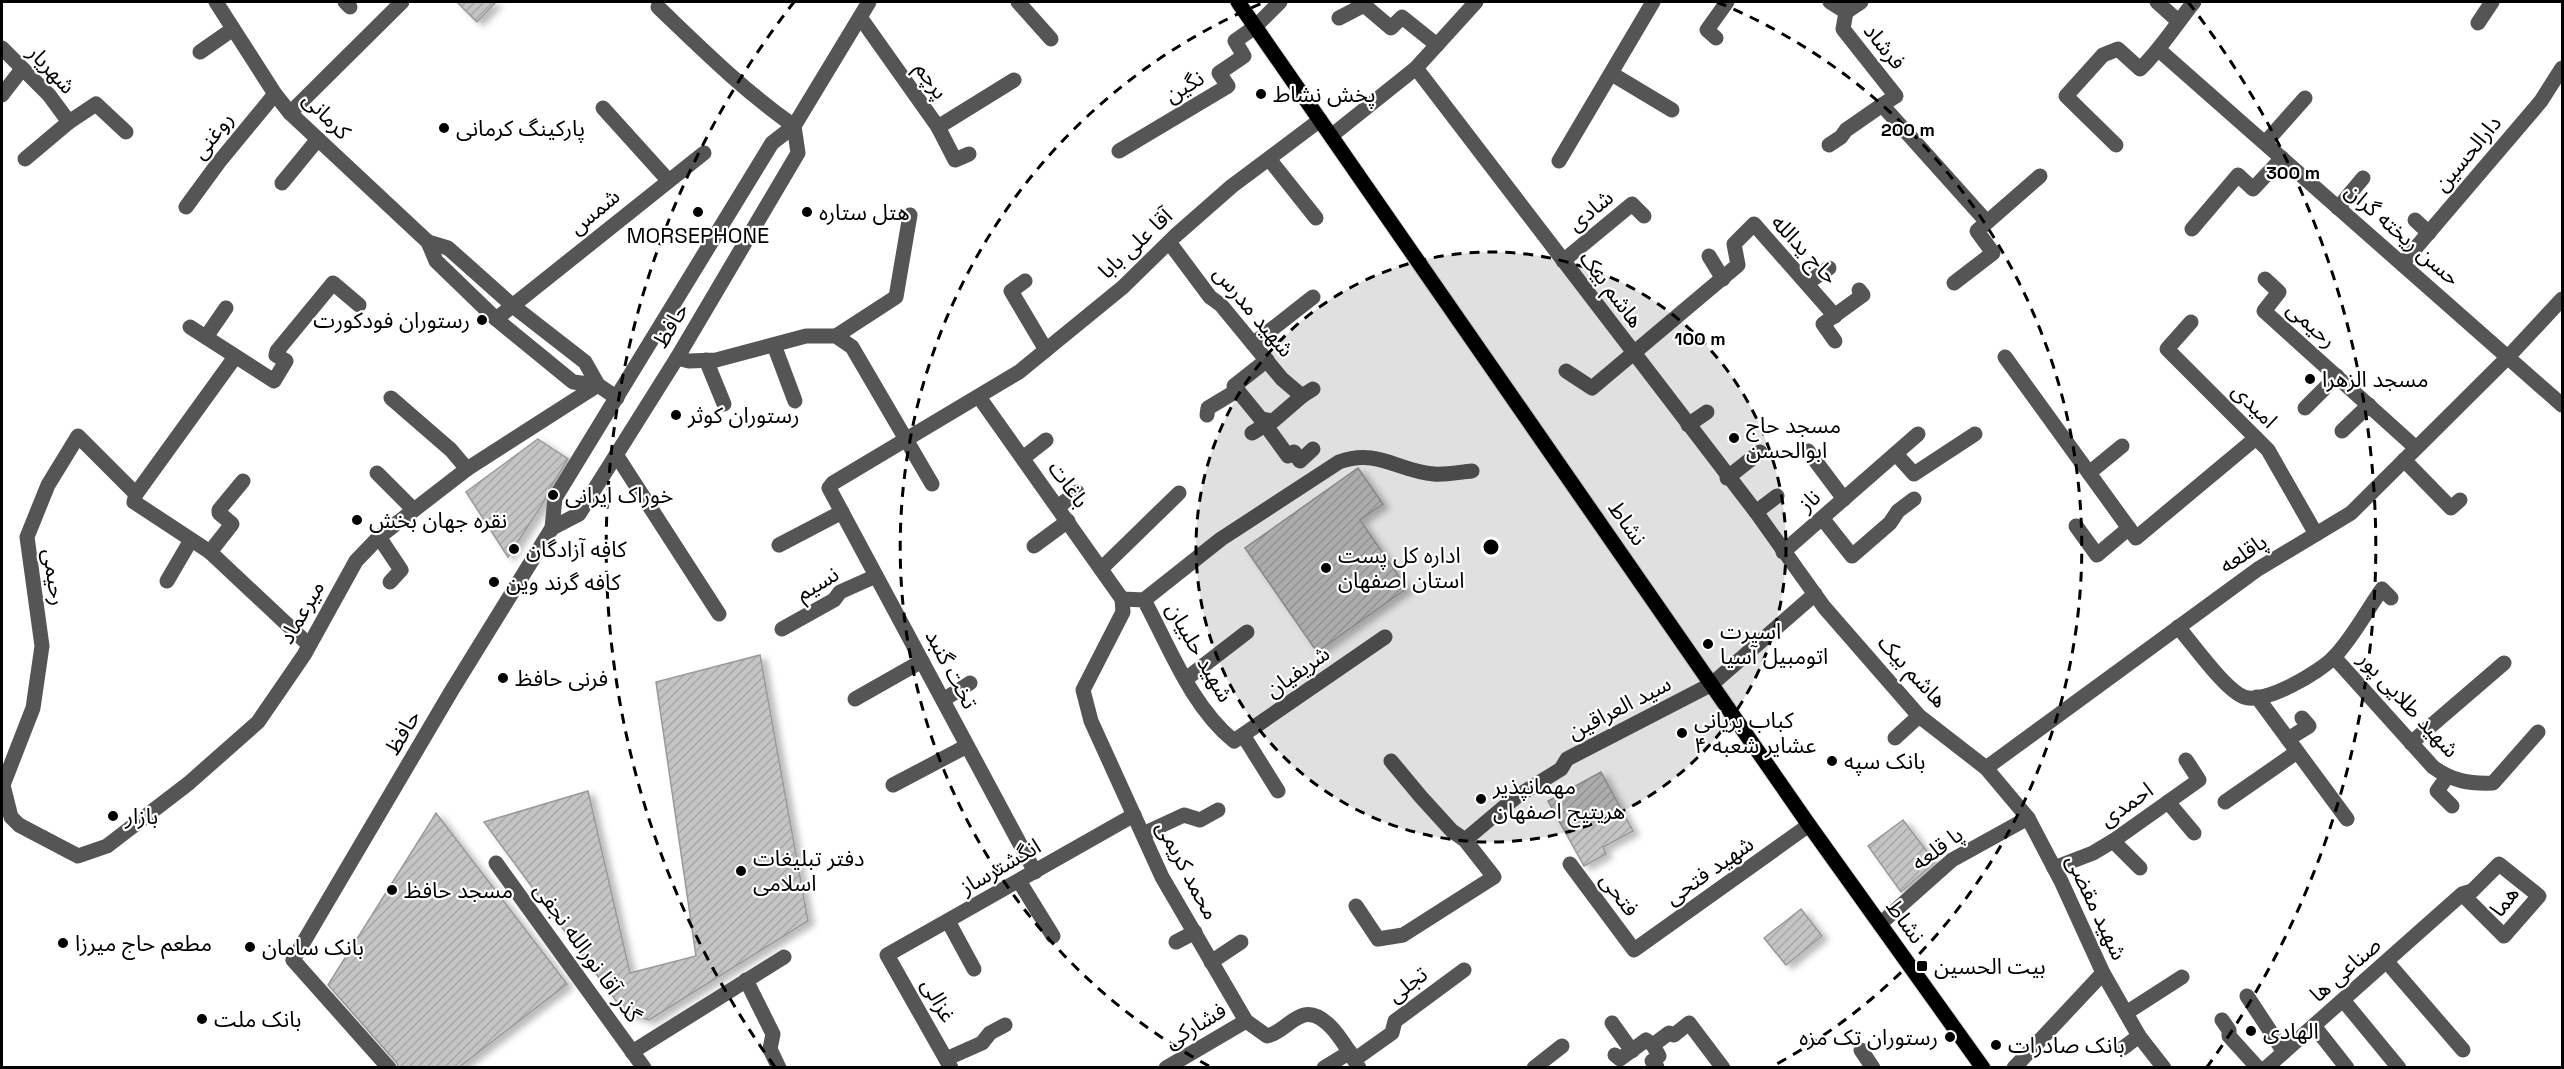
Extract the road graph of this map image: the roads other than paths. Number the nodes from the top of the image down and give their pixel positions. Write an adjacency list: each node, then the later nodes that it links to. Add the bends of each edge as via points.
1 (217, 2): 22 (street, کرمانی)
2 (402, 2): 40 (street)
3 (869, 2): 17 (street, حافظ)
4 (1018, 2): 24 (street)
5 (1238, 2): 21 (main road, نشاط)
6 (1280, 2): 21 (street)
7 (1476, 2): 25 (street)
8 (1653, 2): 32 (street)
9 (1727, 2): 23 (street, via 1707,30)
10 (1830, 2): 16 (street, فرشاد)
11 (1861, 2): 16 (street)
12 (2157, 2): 19 (street)
13 (2194, 2): 19 (street)
14 (2492, 2): 20 (street)
15 (658, 7): 43 (street, via 762,104)
16 (1846, 12): 37 (street, فرشاد, via 1843,29 1896,96)
17 (860, 16): 43 (street, حافظ); 44 (street, پرچم)
18 (1339, 18): 25 (street, via 1364,5 1391,28 1401,17)
19 (2178, 21): 27 (street)
20 (2478, 23)
21 (1255, 27): 41 (main road, نشاط); 51 (street, نگین, via 1235,41 1244,56 1220,73 1228,87)
22 (233, 29): 28 (street); 34 (street, کرمانی)
23 (1716, 38)
24 (1051, 39)
25 (1437, 45): 29 (street)
26 (2, 48): 31 (street, شهریار)
27 (2160, 50): 48 (street, حسن ریخته گران); 50 (street, via 2140,69 2118,49 2103,55 2066,96)
28 (200, 52)
29 (1416, 68): 46 (street); 74 (street, هاشم بیک)
30 (2562, 68): 70 (street, دارالحسین, via 2541,101)
31 (22, 69): 35 (street); 42 (street, شهریار)
32 (1612, 74): 39 (street); 57 (street)
33 (1014, 80): 44 (street)
34 (275, 94): 40 (street, کرمانی); 62 (street, روغنی)
35 (2, 95)
36 (2305, 98): 48 (street)
37 (1881, 105): 49 (street); 68 (street, فرشاد)
38 (603, 108): 60 (street)
39 (1672, 110)
40 (290, 113): 47 (street, کرمانی)
41 (1320, 120): 46 (main road, نشاط); 56 (street, آقا علی بابا)
42 (69, 122): 45 (street, via 96,104); 55 (street)
43 (794, 126): 102 (street, حافظ, via 798,153); 111 (street, حافظ, via 772,143)
44 (938, 127): 53 (street, پرچم, via 955,160)
45 (126, 132)
46 (1331, 136): 186 (main road, نشاط)
47 (318, 139): 61 (street); 71 (street, کرمانی)
48 (2265, 143): 54 (street, حسن ریخته گران)
49 (1829, 145)
50 (2116, 146)
51 (1119, 151)
52 (704, 153): 60 (street, شمس)
53 (969, 154)
54 (2282, 158): 63 (street, حسن ریخته گران); 69 (street, via 2253,189 2238,175)
55 (25, 159)
56 (1269, 159): 66 (street); 72 (street, آقا علی بابا)
57 (1559, 161)
58 (2040, 176): 68 (street)
59 (2363, 178): 63 (street)
60 (668, 180): 86 (street, شمس)
61 (282, 183)
62 (186, 207)
63 (2338, 208): 75 (street, حسن ریخته گران)
64 (909, 215): 92 (street, via 896,297)
65 (1644, 216): 74 (street, شادی, via 1632,204)
66 (1316, 218)
67 (2415, 220): 70 (street)
68 (1986, 221): 81 (street, via 1977,231 1993,253)
69 (2192, 229)
70 (2429, 233): 75 (street, دارالحسین)
71 (428, 242): 86 (street, کرمانی, via 448,248); 89 (street, کرمانی, via 436,261)
72 (1169, 242): 95 (street, شهید مدرس, via 1210,297); 97 (street, آقا علی بابا, via 1123,287)
73 (1709, 256): 77 (street)
74 (1563, 261): 98 (street, هاشم بیک)
75 (2402, 264): 101 (street, حسن ریخته گران)
76 (1829, 268): 80 (street)
77 (1723, 279): 80 (street, حاج یدالله, via 1738,265 1734,244 1754,224); 98 (street, حاج یدالله)
78 (2265, 279): 106 (street, رحیمی, via 2279,292 2264,311)
79 (1025, 281): 97 (street, via 1011,291)
80 (1807, 283): 88 (street, حاج یدالله)
81 (1954, 283)
82 (1859, 290): 88 (street, via 1863,295)
83 (1313, 297): 95 (street)
84 (2562, 299): 101 (street, پاقلعه)
85 (359, 304): 99 (street, via 333,283 276,351 286,361 274,381)
86 (513, 306): 89 (street, شمس); 107 (street, کرمانی, via 585,362)
87 (226, 308): 93 (street)
88 (1835, 316): 94 (street, via 1823,324)
89 (496, 319): 107 (street, کرمانی, via 573,382)
90 (2191, 322): 124 (street, امیدی, via 2167,349)
91 (190, 327): 93 (street)
92 (836, 336): 96 (street, via 806,336); 125 (street, via 852,346)
93 (207, 337): 99 (street)
94 (1835, 341)
95 (1253, 344): 104 (street, شهید مدرس)
96 (774, 345): 103 (street); 112 (street)
97 (1046, 350): 109 (street, آقا علی بابا)
98 (1633, 353): 105 (street, حاج یدالله, via 1592,388); 119 (street, هاشم بیک)
99 (235, 357): 146 (street)
100 (2005, 357): 139 (street)
101 (2508, 357): 115 (street, حسن ریخته گران); 128 (street, پاقلعه)
102 (677, 358): 103 (street); 133 (street, حافظ)
103 (706, 360): 113 (street)
104 (1267, 360): 108 (street, via 1235,384); 120 (street, شهید مدرس, via 1282,379 1308,393 1273,421)
105 (1566, 371)
106 (2337, 376): 114 (street, رحیمی); 116 (street)
107 (598, 385): 111 (street, کرمانی); 136 (street, میرعماد)
108 (1238, 390): 118 (street, via 1208,408); 120 (street)
109 (979, 397): 125 (street, آقا علی بابا); 134 (street, باغات)
110 (391, 398): 136 (street)
111 (617, 398): 158 (street, حافظ, via 555,498)
112 (795, 401)
113 (724, 404)
114 (2369, 405): 121 (street); 128 (street, رحیمی)
115 (2562, 405)
116 (2305, 408)
117 (1707, 412): 119 (street)
118 (1207, 415)
119 (1688, 425): 140 (street, هاشم بیک)
120 (1260, 426): 129 (street, via 1288,456 1294,452 1300,461)
121 (2342, 431)
122 (1918, 434): 132 (street, ناز)
123 (1976, 434): 132 (street, via 1914,474)
124 (2256, 438): 159 (street, via 2136,538); 160 (street, امیدی, via 2268,450)
125 (905, 440): 142 (street); 143 (street, آقا علی بابا)
126 (1046, 440): 134 (street)
127 (2122, 446): 139 (street)
128 (2416, 448): 135 (street, پاقلعه)
129 (1313, 449)
130 (1808, 451): 148 (street)
131 (1760, 452): 140 (street)
132 (1896, 454): 148 (street, ناز)
133 (617, 456): 158 (street, حافظ, via 579,514); 175 (street)
134 (1023, 458): 151 (street, باغات)
135 (2404, 460): 150 (street, via 2451,508); 160 (street, پاقلعه, via 2351,513)
136 (467, 469): 152 (street, میرعماد)
137 (1472, 471): 174 (street, via 1434,474 1365,456 1339,462 1221,539)
138 (377, 473): 152 (street)
139 (2089, 473): 159 (street)
140 (1727, 478): 154 (street, هاشم بیک)
141 (243, 481): 165 (street, via 219,510 232,524)
142 (932, 484)
143 (829, 488): 153 (street, تخت گنبد)
144 (1077, 492): 151 (street)
145 (1179, 493): 167 (street)
146 (136, 494): 162 (street, رحیمی, via 135,505); 216 (street, رحیمی, via 78,436 48,485 27,537 42,646 33,708 3,785 11,817)
147 (1777, 496): 154 (street)
148 (1844, 499): 155 (street, ناز)
149 (1914, 499): 155 (street, via 1852,556)
150 (2460, 500)
151 (1058, 507): 156 (street, باغات)
152 (414, 510): 161 (street, میرعماد)
153 (842, 512): 163 (street); 168 (street, تخت گنبد)
154 (1756, 512): 166 (street, هاشم بیک)
155 (1822, 518): 166 (street, ناز)
156 (1068, 521): 164 (street); 167 (street, باغات)
157 (2076, 526): 159 (street, via 2097,555)
158 (552, 528): 262 (street, حافظ, via 293,960)
159 (2129, 528)
160 (2316, 534): 176 (street, پاقلعه, via 2258,569)
161 (379, 537): 170 (street, via 401,570); 180 (street, میرعماد, via 356,561)
162 (191, 540): 165 (street, رحیمی); 169 (street)
163 (779, 545)
164 (1034, 546)
165 (210, 552): 180 (street, رحیمی)
166 (1783, 552): 171 (street, هاشم بیک)
167 (1101, 569): 172 (street, باغات)
168 (876, 576): 177 (street, نسیم, via 840,592 834,600); 182 (street, تخت گنبد)
169 (167, 581)
170 (390, 582)
171 (1815, 594): 186 (street); 190 (street, هاشم بیک)
172 (1122, 598): 174 (street, شهید حلبیان); 208 (street, محمد کریمی, via 1123,612 1083,690 1091,721)
173 (2391, 598): 181 (street, شهید طلایی پور, via 2382,589)
174 (1144, 600): 184 (street, شهید حلبیان)
175 (719, 614)
176 (2178, 627): 187 (street, via 2233,691 2246,699); 200 (street, پاقلعه)
177 (782, 629)
178 (1247, 632): 184 (street)
179 (1385, 637): 193 (street, شریفیان)
180 (309, 645): 216 (street, میرعماد, via 258,722 189,783 107,846 78,856)
181 (2334, 657): 187 (street, شهید طلایی پور, via 2271,695); 195 (street, شهید طلایی پور)
182 (922, 662): 188 (street); 189 (street, تخت گنبد)
183 (2504, 663): 195 (street)
184 (1186, 679): 193 (street, شهید حلبیان, via 1221,731)
185 (970, 683): 189 (street)
186 (1712, 684): 211 (main road, نشاط); 214 (street, سید العراقین, via 1567,759 1561,769 1516,797)
187 (2257, 697): 197 (street)
188 (855, 699)
189 (943, 700): 196 (street, تخت گنبد)
190 (1919, 716): 194 (street); 200 (street, هاشم بیک)
191 (2302, 718): 197 (street, via 2309,726)
192 (2538, 732): 201 (street, شهید طلایی پور, via 2493,783 2470,784)
193 (1238, 738): 203 (street, شهید حلبیان)
194 (1895, 738)
195 (2411, 743): 201 (street, شهید طلایی پور)
196 (967, 746): 202 (street); 221 (street, تخت گنبد)
197 (2293, 746): 205 (street); 210 (street)
198 (2187, 760): 204 (street, احمدی, via 2199,780)
199 (1391, 761): 214 (street, via 1452,831)
200 (1986, 768): 209 (street, شهید مقضی)
201 (2447, 777): 206 (street, via 2437,791)
202 (893, 785)
203 (1278, 790)
204 (2168, 802): 212 (street); 215 (street, احمدی)
205 (2225, 802)
206 (2452, 806)
207 (1218, 810): 213 (street, via 1200,820 1184,815)
208 (1134, 815): 213 (street, محمد کریمی); 221 (street, انگشترساز)
209 (2028, 818): 219 (street, شهید مقضی); 226 (street, پا قلعه, via 1952,860)
210 (2347, 819)
211 (1809, 825): 226 (main road, نشاط); 231 (street, شهید فتحی)
212 (2194, 833)
213 (1143, 834): 227 (street, محمد کریمی, via 1162,877)
214 (1465, 840): 224 (street, via 1494,878 1403,935 1378,939)
215 (2113, 841): 219 (street, احمدی); 220 (street)
216 (54, 842)
217 (496, 863): 256 (street, گذر آقا نورالله نجفی)
218 (1570, 864): 231 (street, فتحی)
219 (2054, 868): 238 (street, شهید مقضی)
220 (2140, 868)
221 (1035, 872): 222 (street, انگشترساز)
222 (1019, 881): 225 (street, انگشترساز); 228 (street)
223 (2458, 899): 223 (street, هما, via 2472,891 2499,864 2539,896 2504,936); 235 (street, صناعی ها)
224 (1356, 906)
225 (948, 921): 232 (street, انگشترساز); 236 (street)
226 (1880, 924): 270 (main road, نشاط)
227 (1195, 933): 229 (street); 234 (street, محمد کریمی)
228 (1053, 936)
229 (1176, 942)
230 (1241, 942): 234 (street)
231 (1634, 950)
232 (887, 955): 260 (street, غزالی)
233 (784, 957): 240 (street)
234 (1210, 962): 245 (street, محمد کریمی)
235 (2386, 962): 242 (street, صناعی ها); 254 (street)
236 (974, 969)
237 (1464, 970): 259 (street, تجلی, via 1395,1021 1392,1033)
238 (2103, 974): 243 (street, شهید مقضی); 271 (street)
239 (2182, 977): 243 (street)
240 (746, 980): 256 (street); 264 (street, via 773,1034 770,1049)
241 (2247, 996): 257 (street)
242 (2343, 1000): 248 (street, صناعی ها); 276 (street)
243 (2126, 1013): 249 (street, شهید مقضی)
244 (2222, 1020): 273 (street, via 2229,1036)
245 (1246, 1021): 259 (street, محمد کریمی, via 1267,1036 1304,1015 1315,1016 1327,1022); 265 (street, فشارکی)
246 (1612, 1023): 255 (street)
247 (1005, 1025): 260 (street)
248 (2314, 1026): 257 (street, صناعی ها); 275 (street)
249 (2139, 1036): 252 (street); 272 (street, شهید مقضی)
250 (1653, 1045): 255 (street, via 1646,1040); 261 (street, via 1659,1056 1652,1061); 268 (street, via 1689,1023)
251 (1563, 1046): 267 (street)
252 (2123, 1048)
253 (1861, 1050): 269 (street)
254 (2463, 1050)
255 (1632, 1051): 258 (street, via 1620,1059)
256 (632, 1052): 263 (street, گذر آقا نورالله نجفی)
257 (2284, 1052): 274 (street, صناعی ها)
258 (1615, 1055)
259 (1354, 1060): 266 (street, تجلی)
260 (948, 1063)
261 (1657, 1067)
262 (389, 1068)
263 (644, 1068)
264 (779, 1068)
265 (1166, 1068)
266 (1324, 1068)
267 (1534, 1068)
268 (1723, 1068)
269 (1873, 1068)
270 (1983, 1068)
271 (2014, 1068)
272 (2164, 1068)
273 (2258, 1068)
274 (2266, 1068)
275 (2347, 1068)
276 (2399, 1068)

